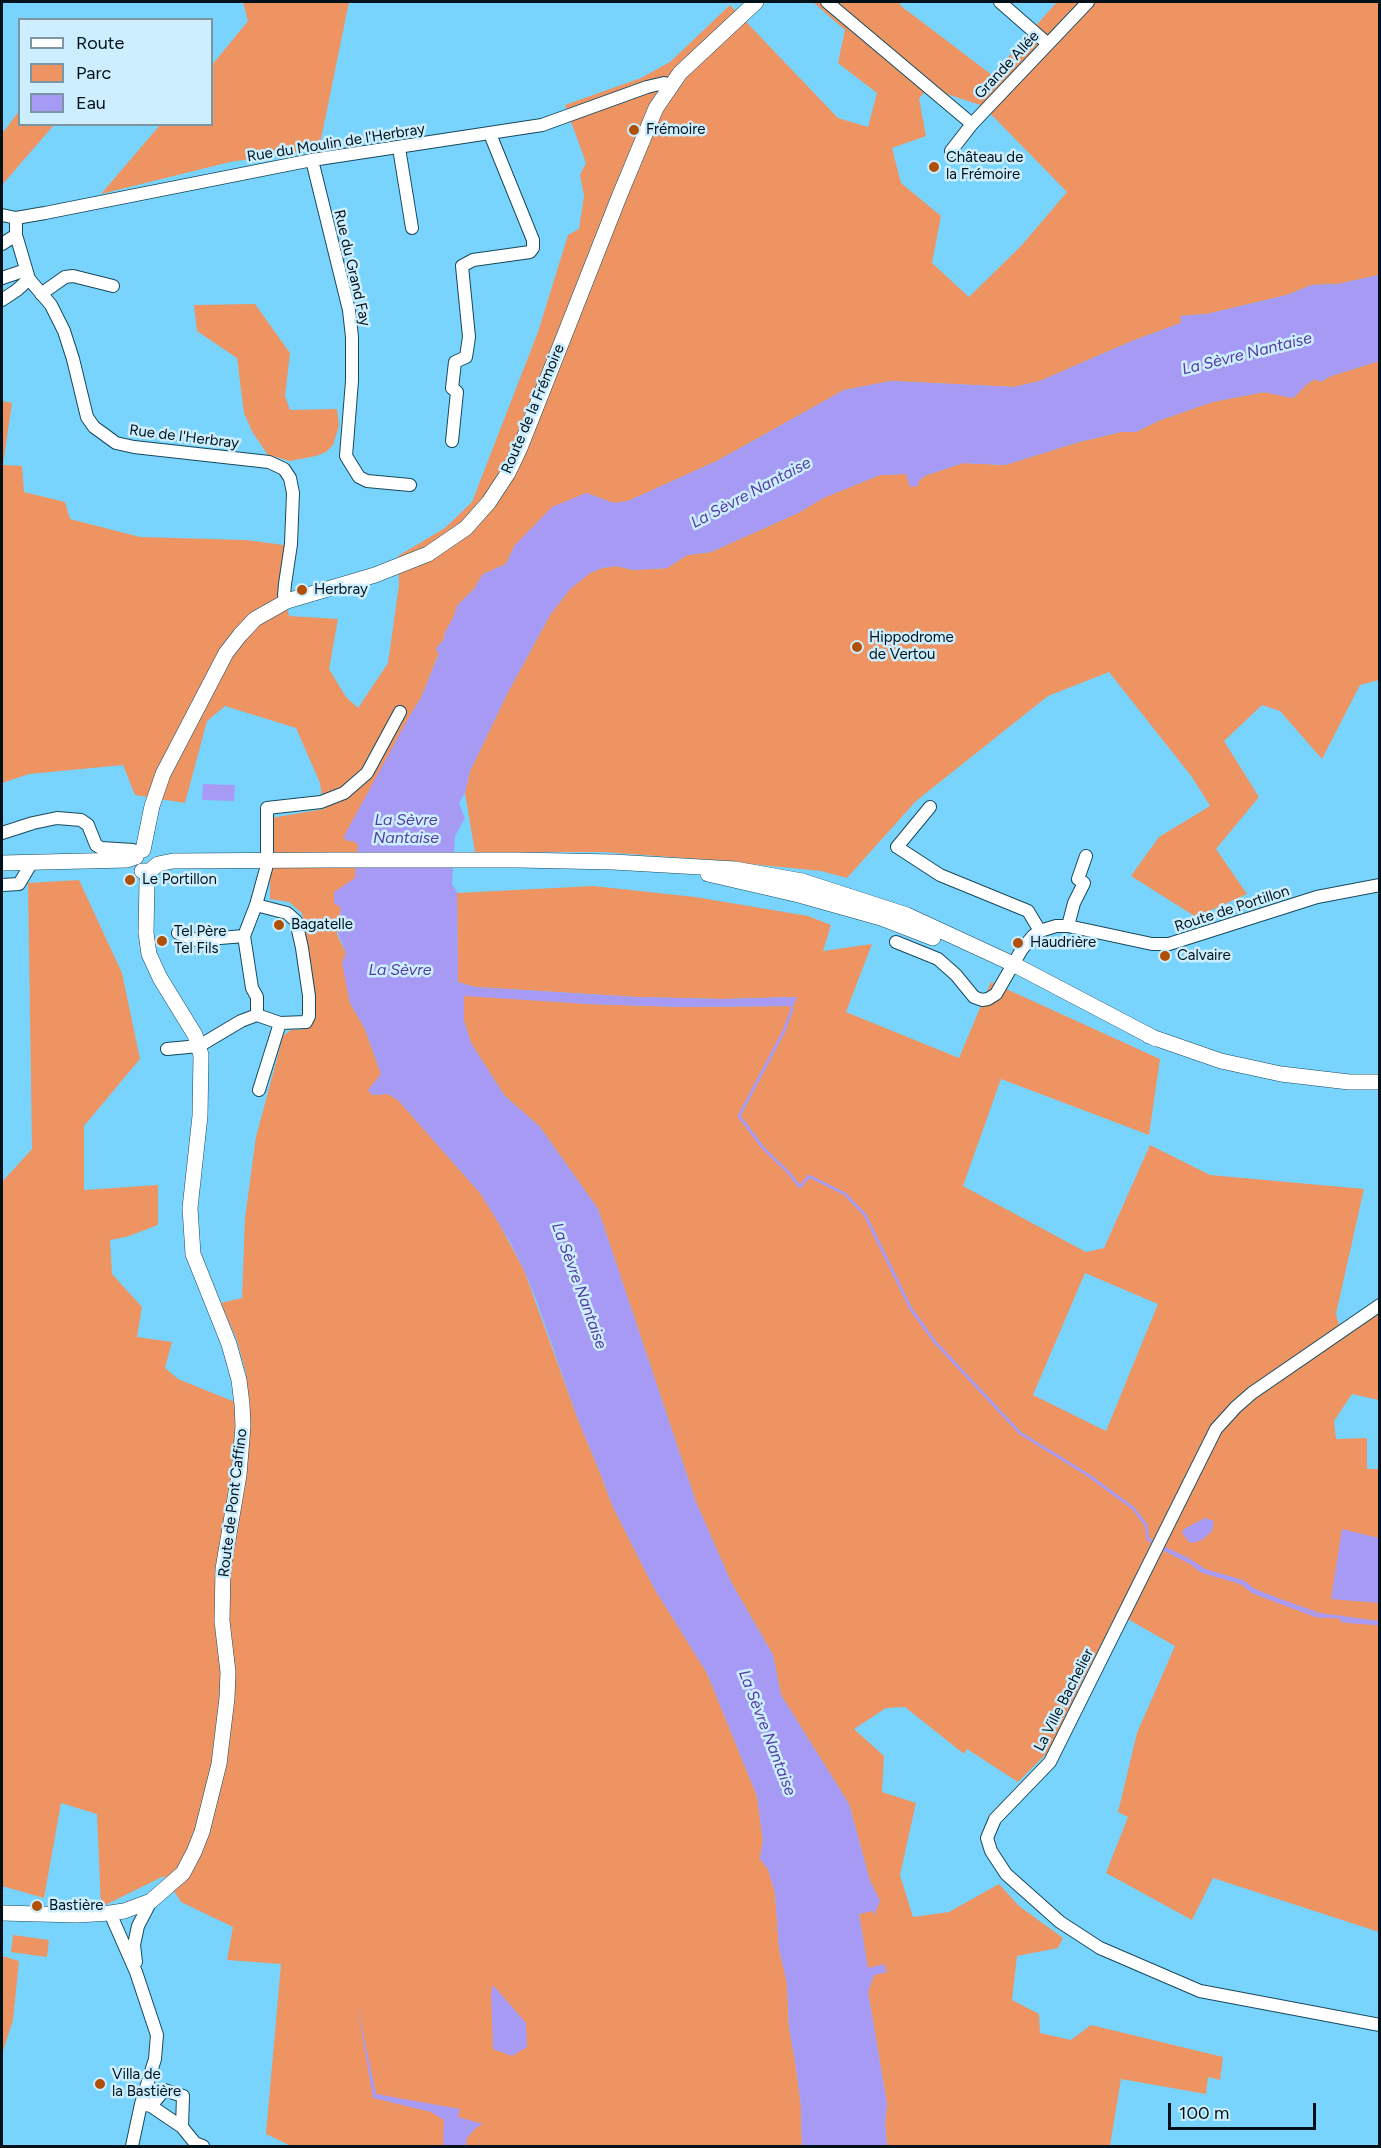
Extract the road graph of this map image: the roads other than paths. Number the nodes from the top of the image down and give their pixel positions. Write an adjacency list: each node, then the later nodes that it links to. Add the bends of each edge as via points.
1 (756, 2): 6 (street, Route de la Frémoire)
2 (827, 2): 7 (street)
3 (1000, 2): 5 (street)
4 (1088, 2): 5 (street, Grande Allée)
5 (1048, 44): 7 (street, Grande Allée)
6 (671, 85): 8 (street, Rue du Moulin de l'Herbray, via 648,87 542,126); 24 (street, Route de la Frémoire, via 656,108 520,448 489,502 466,528 428,554 375,576)
7 (972, 124): 10 (street, Grande Allée)
8 (490, 134): 9 (street, Rue du Moulin de l'Herbray); 22 (street, via 533,248 530,252 473,260 462,266 469,337 466,357 455,362 452,388 457,392)
9 (399, 148): 11 (street, Rue du Moulin de l'Herbray); 14 (street)
10 (951, 151)
11 (312, 160): 13 (street, Rue du Moulin de l'Herbray); 23 (street, Rue du Grand Fay, via 350,319 352,381 346,456 359,477 367,481)
12 (2, 215): 13 (street, Rue du Moulin de l'Herbray)
13 (16, 218): 15 (street, Rue de l'Herbray)
14 (412, 228)
15 (16, 234): 16 (street); 17 (street, Rue de l'Herbray)
16 (2, 244)
17 (28, 274): 18 (street); 20 (street, Rue de l'Herbray); 21 (street, via 17,291)
18 (2, 278)
19 (113, 286): 20 (street, via 73,276 65,277)
20 (41, 294): 24 (street, Rue de l'Herbray, via 64,331 87,417 103,435 134,447 269,462 284,469 293,493 284,595)
21 (2, 300)
22 (452, 441)
23 (410, 484)
24 (287, 601): 29 (street, Route de la Frémoire, via 255,620 226,653 163,774 152,806)
25 (400, 712): 30 (street, via 367,773 344,793 321,802 267,808)
26 (930, 807): 38 (street, via 897,847 940,875 1028,911)
27 (2, 833): 29 (street, via 57,818 81,820 101,849 133,850)
28 (1086, 855): 37 (street, via 1078,879 1084,883)
29 (144, 860): 30 (street); 31 (street); 45 (street, Route de Pont Caffino, via 149,954)
30 (267, 861): 33 (street, via 468,860); 36 (street)
31 (32, 862): 32 (street); 34 (street, via 19,884)
32 (2, 863)
33 (664, 865): 42 (street, via 881,918); 42 (street, via 735,869 802,881 907,915)
34 (2, 885)
35 (1380, 885): 37 (street, Route de Portillon, via 1317,897 1169,944)
36 (256, 905): 40 (street); 44 (street, via 287,913 296,921 303,948 309,1016 306,1022)
37 (1068, 926): 38 (street, Route de Portillon)
38 (1040, 931): 42 (street)
39 (178, 933): 40 (street, via 196,940)
40 (244, 936): 43 (street)
41 (896, 942): 42 (street, via 938,959 974,997 982,1000 996,994)
42 (1010, 969): 47 (street, via 1091,1014 1221,1061 1281,1074)
43 (257, 1015): 44 (street); 45 (street)
44 (280, 1023): 48 (street)
45 (199, 1046): 46 (street); 50 (street, Route de Pont Caffino, via 201,1086 190,1230 193,1254 239,1380 242,1451 223,1569 222,1621 228,1698 215,1786 202,1833 183,1873)
46 (167, 1049)
47 (1380, 1082)
48 (259, 1090)
49 (1380, 1305): 55 (street, La Ville Bachelier, via 1252,1393 1216,1429 1050,1762 995,1819 987,1838 1006,1874 1060,1922 1100,1948 1200,1991)
50 (152, 1901): 51 (street, Route de Pont Caffino); 53 (street)
51 (117, 1912): 52 (street, Route de Pont Caffino); 53 (street); 54 (street)
52 (2, 1913)
53 (138, 1926): 54 (street, via 134,1945)
54 (136, 1972): 56 (street, via 157,2035)
55 (1380, 2025)
56 (146, 2105): 57 (street); 57 (street, via 164,2090 183,2096); 58 (street)
57 (182, 2127): 59 (street, via 195,2143)
58 (132, 2146)
59 (203, 2146)

